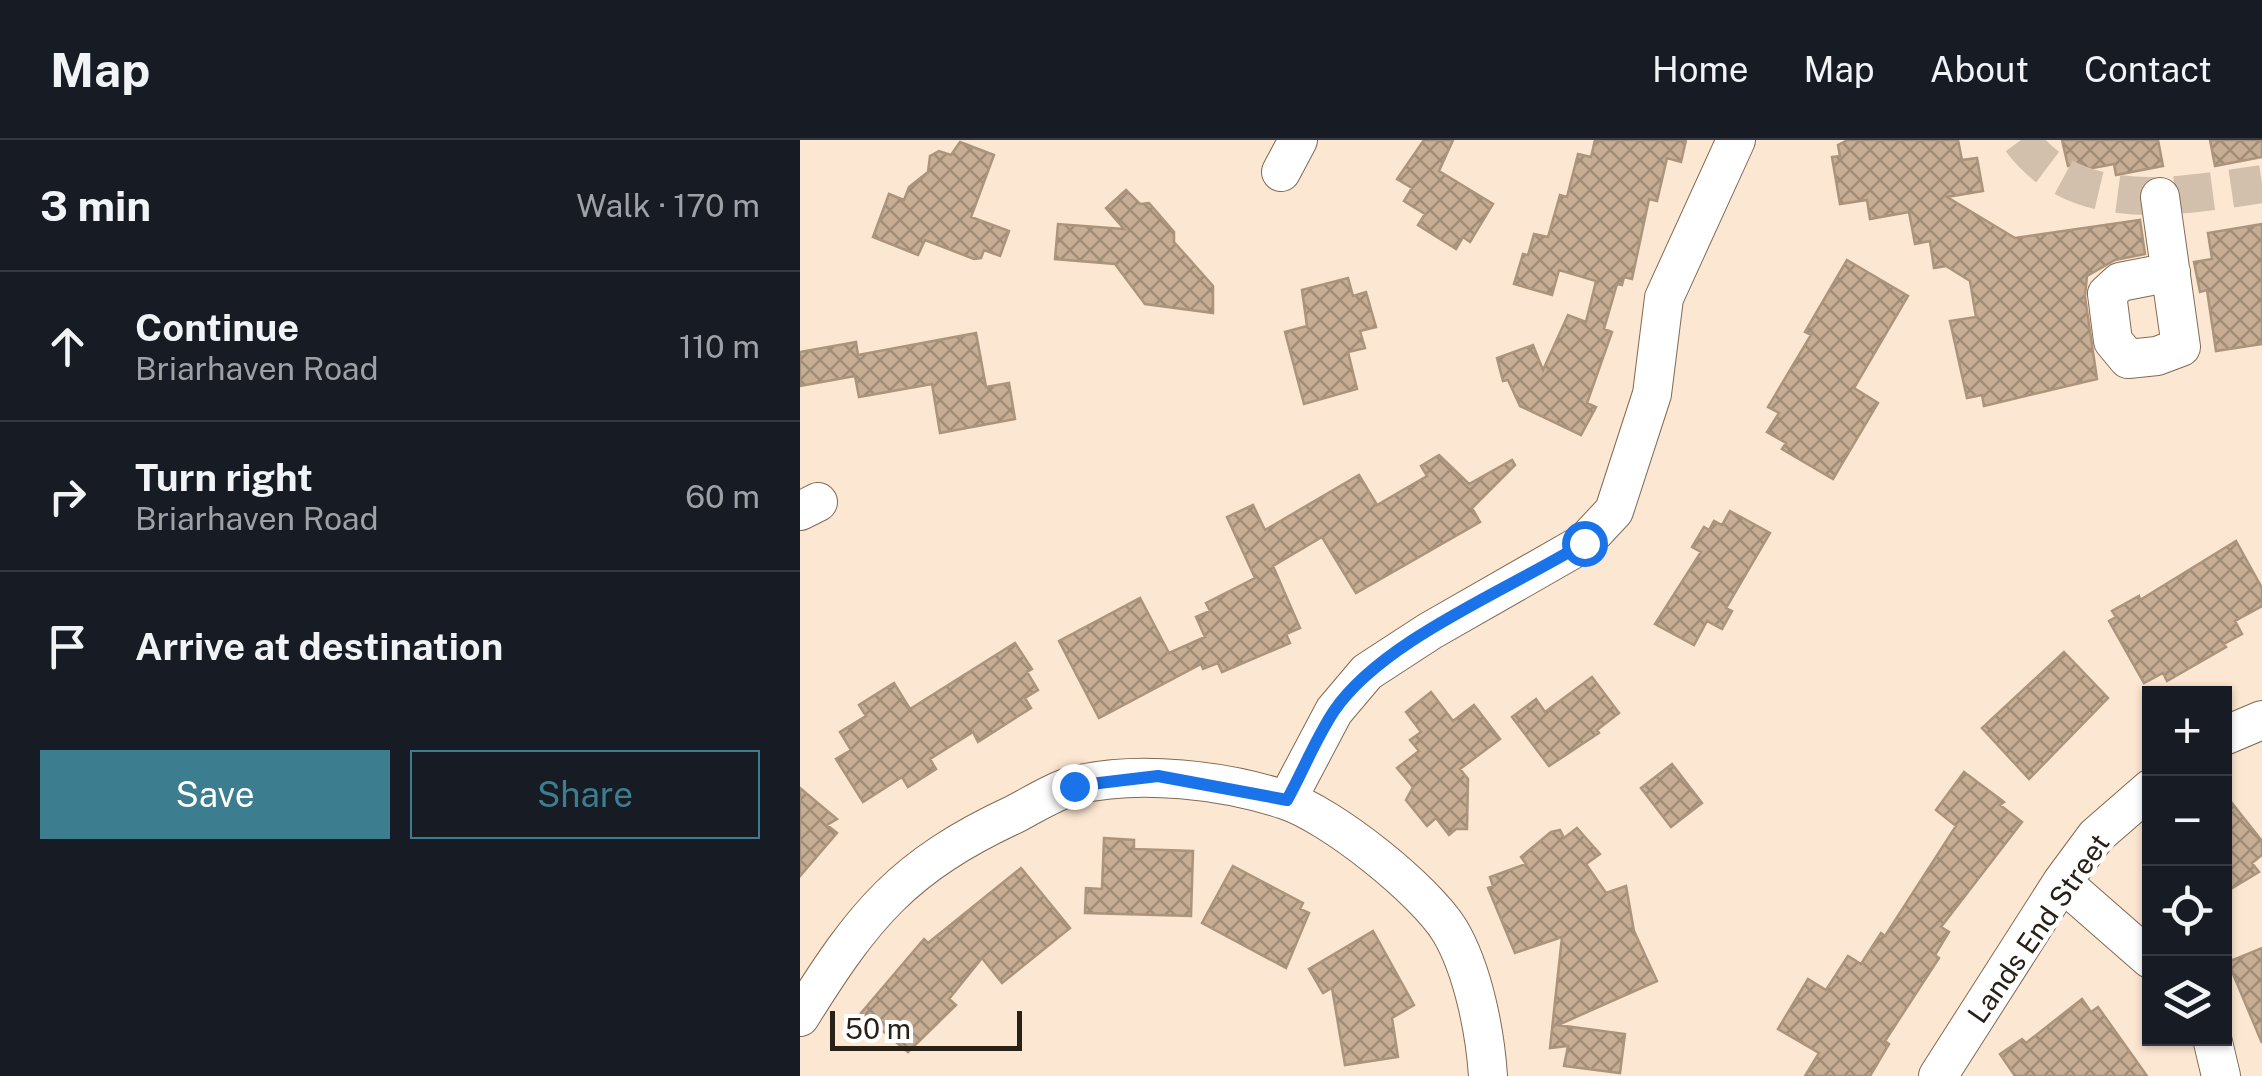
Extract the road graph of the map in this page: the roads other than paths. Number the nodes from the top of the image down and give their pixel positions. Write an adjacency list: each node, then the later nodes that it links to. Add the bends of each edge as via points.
1 (1736, 140): 7 (street, via 1664,298 1652,394 1614,510 1584,543 1368,672 1334,711)
2 (2160, 197): 3 (street)
3 (2170, 272)
4 (2262, 720): 5 (street)
5 (2232, 733)
6 (2142, 795): 8 (street, Lands End Street, via 2096,836)
7 (1287, 800): 10 (street, via 1158,776 1074,786 918,867 854,932); 12 (street, via 1353,839 1405,881 1449,930 1474,1001)
8 (2062, 882): 9 (street); 13 (street, Lands End Street)
9 (2147, 956)
10 (800, 1016)
11 (2214, 1046): 14 (street)
12 (1488, 1076)
13 (1938, 1076)
14 (2221, 1076)

